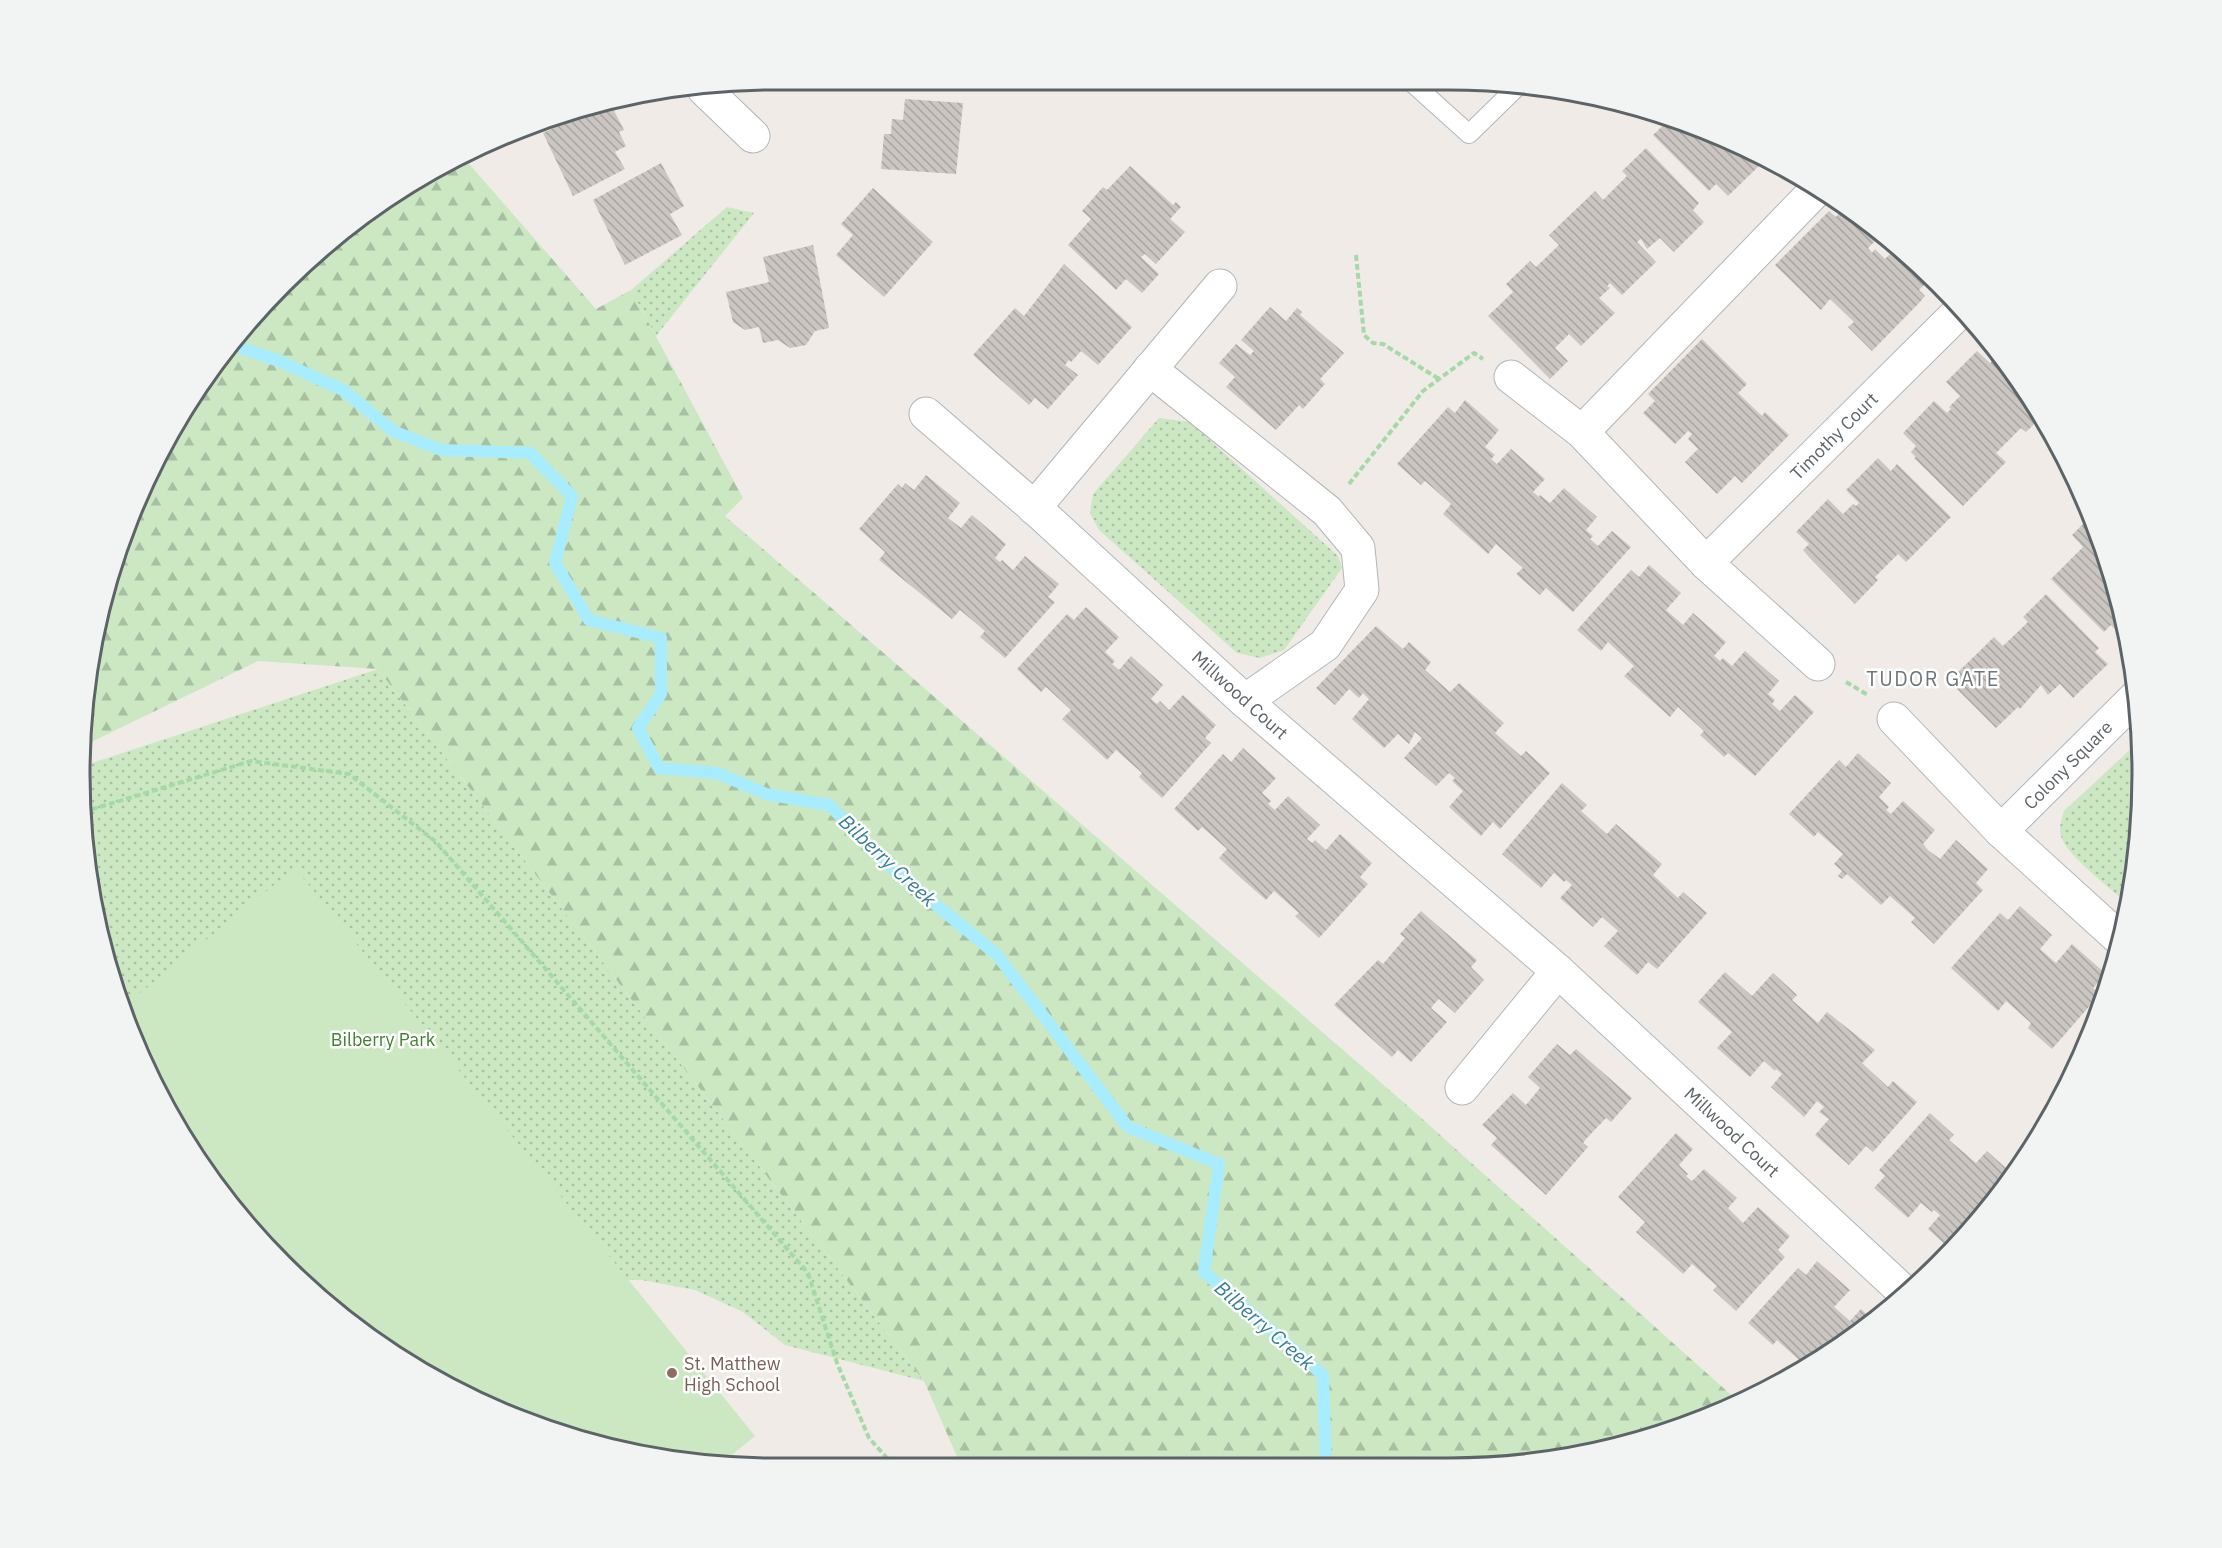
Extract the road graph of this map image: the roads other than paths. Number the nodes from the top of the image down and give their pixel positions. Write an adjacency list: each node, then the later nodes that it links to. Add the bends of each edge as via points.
1 (1420, 90): 3 (lane, via 1469,134)
2 (709, 93): 4 (street)
3 (1511, 93)
4 (753, 136)
5 (1811, 195): 11 (street)
6 (1220, 286): 8 (street)
7 (1955, 316): 13 (street, Timothy Court)
8 (1150, 369): 12 (street); 15 (street, via 1327,511 1358,548 1362,590 1325,645)
9 (1511, 377): 11 (street)
10 (926, 414): 12 (street, Millwood Court)
11 (1582, 432): 13 (street)
12 (1034, 508): 15 (street, Millwood Court)
13 (1706, 562): 14 (street)
14 (1818, 664)
15 (1245, 701): 20 (street, Millwood Court)
16 (2128, 705): 18 (street, Colony Square)
17 (1894, 719): 18 (street)
18 (2001, 831): 19 (street)
19 (2113, 933)
20 (1558, 971): 21 (street); 22 (street, Millwood Court)
21 (1462, 1088)
22 (1899, 1288)

